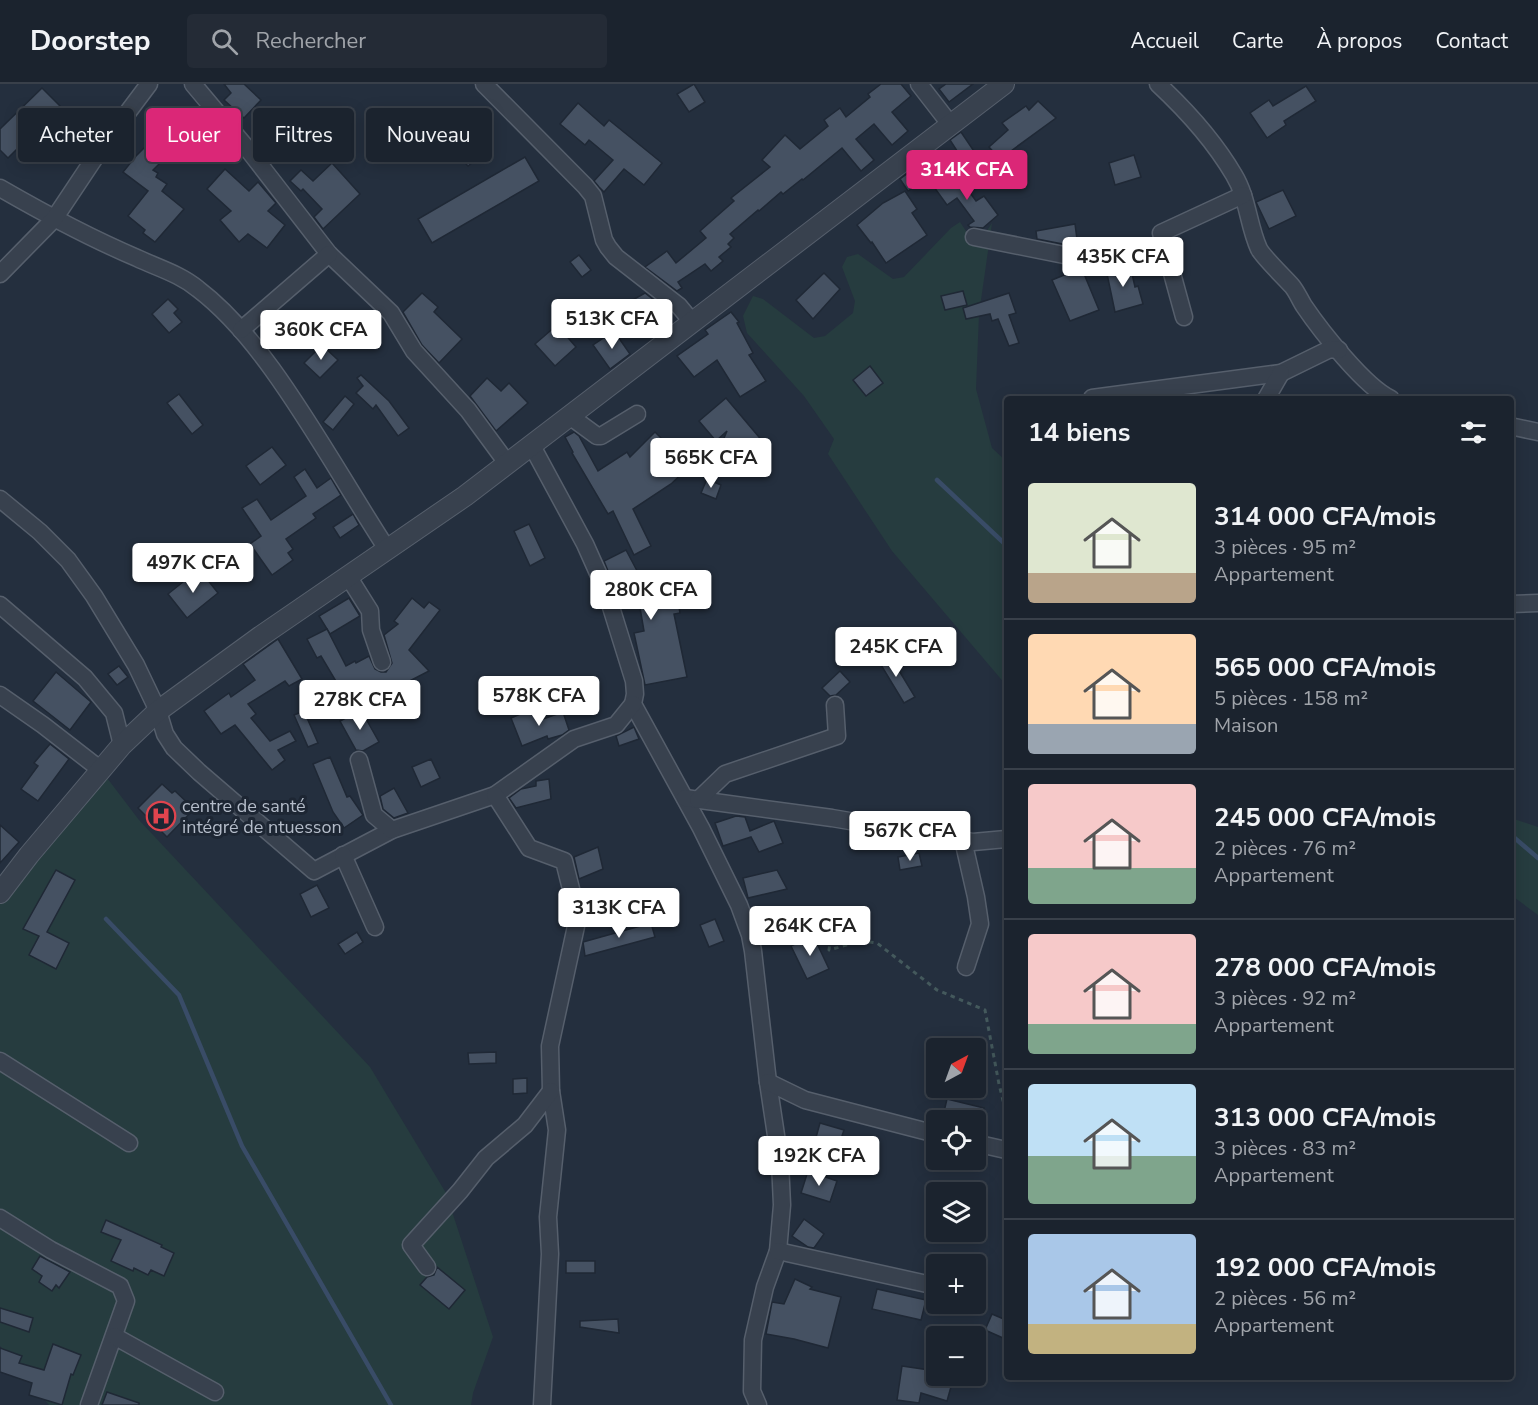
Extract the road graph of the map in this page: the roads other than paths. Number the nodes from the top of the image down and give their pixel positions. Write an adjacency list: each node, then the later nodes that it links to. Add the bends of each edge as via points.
1 (149, 84): 10 (street)
2 (193, 84): 13 (street)
3 (484, 84): 16 (street, via 593,196 604,240 616,257 672,300)
4 (919, 84): 7 (street)
5 (1004, 84): 7 (street)
6 (1158, 84): 9 (street, via 1221,155)
7 (950, 124): 16 (street)
8 (0, 188): 10 (street)
9 (1244, 195): 12 (street, via 1161,233); 18 (street, via 1261,253 1295,289)
10 (54, 219): 14 (street); 17 (street, via 168,270 198,289)
11 (974, 237): 12 (street, via 1084,259)
12 (1165, 249): 15 (street)
13 (329, 254): 17 (street); 28 (street, via 391,313 414,351 468,410)
14 (0, 274)
15 (1185, 317)
16 (693, 323): 24 (street)
17 (241, 330): 30 (street, via 308,419)
18 (1339, 350): 19 (street, via 1330,349); 22 (street, via 1376,391)
19 (1281, 373): 20 (street); 21 (street)
20 (1107, 396)
21 (1268, 396)
22 (1385, 396)
23 (637, 414): 24 (street, via 601,436)
24 (571, 417): 27 (street)
25 (1514, 427): 26 (street)
26 (1538, 432)
27 (532, 446): 28 (street); 37 (street, via 606,591 634,681)
28 (507, 463): 30 (street)
29 (0, 499): 39 (street, via 68,560 118,634)
30 (387, 549): 31 (street)
31 (348, 576): 35 (street, via 370,611 370,630); 39 (street)
32 (1538, 603): 33 (street)
33 (1514, 604)
34 (0, 605): 40 (street, via 85,678 114,713)
35 (382, 662)
36 (0, 695): 42 (street)
37 (633, 704): 43 (street, via 616,725 574,740); 44 (street)
38 (835, 705): 44 (street, via 837,736 725,774)
39 (158, 711): 40 (street); 48 (street, via 174,748 314,871)
40 (122, 745): 42 (street)
41 (359, 760): 45 (street, via 374,815)
42 (100, 771): 49 (street)
43 (495, 795): 45 (street); 54 (street, via 529,848 564,861 578,917 549,1046)
44 (692, 799): 47 (street); 53 (street, via 750,935)
45 (392, 830): 48 (street)
46 (1004, 839): 47 (street)
47 (963, 840): 51 (street, via 980,924)
48 (343, 855): 50 (street)
49 (0, 893)
50 (375, 927)
51 (966, 967)
52 (0, 1061): 56 (street)
53 (768, 1082): 55 (street, via 805,1100); 60 (street, via 780,1162)
54 (551, 1090): 61 (street, via 525,1125 486,1158 411,1245); 66 (street, via 557,1130 548,1217 550,1254)
55 (926, 1131)
56 (129, 1143)
57 (986, 1145): 58 (street)
58 (1004, 1150)
59 (0, 1218): 63 (street, via 120,1286 126,1300)
60 (778, 1251): 62 (street); 67 (street, via 753,1340 752,1391)
61 (427, 1267)
62 (926, 1284)
63 (114, 1336): 64 (street); 65 (street)
64 (215, 1392)
65 (88, 1405)
66 (542, 1405)
67 (758, 1405)

